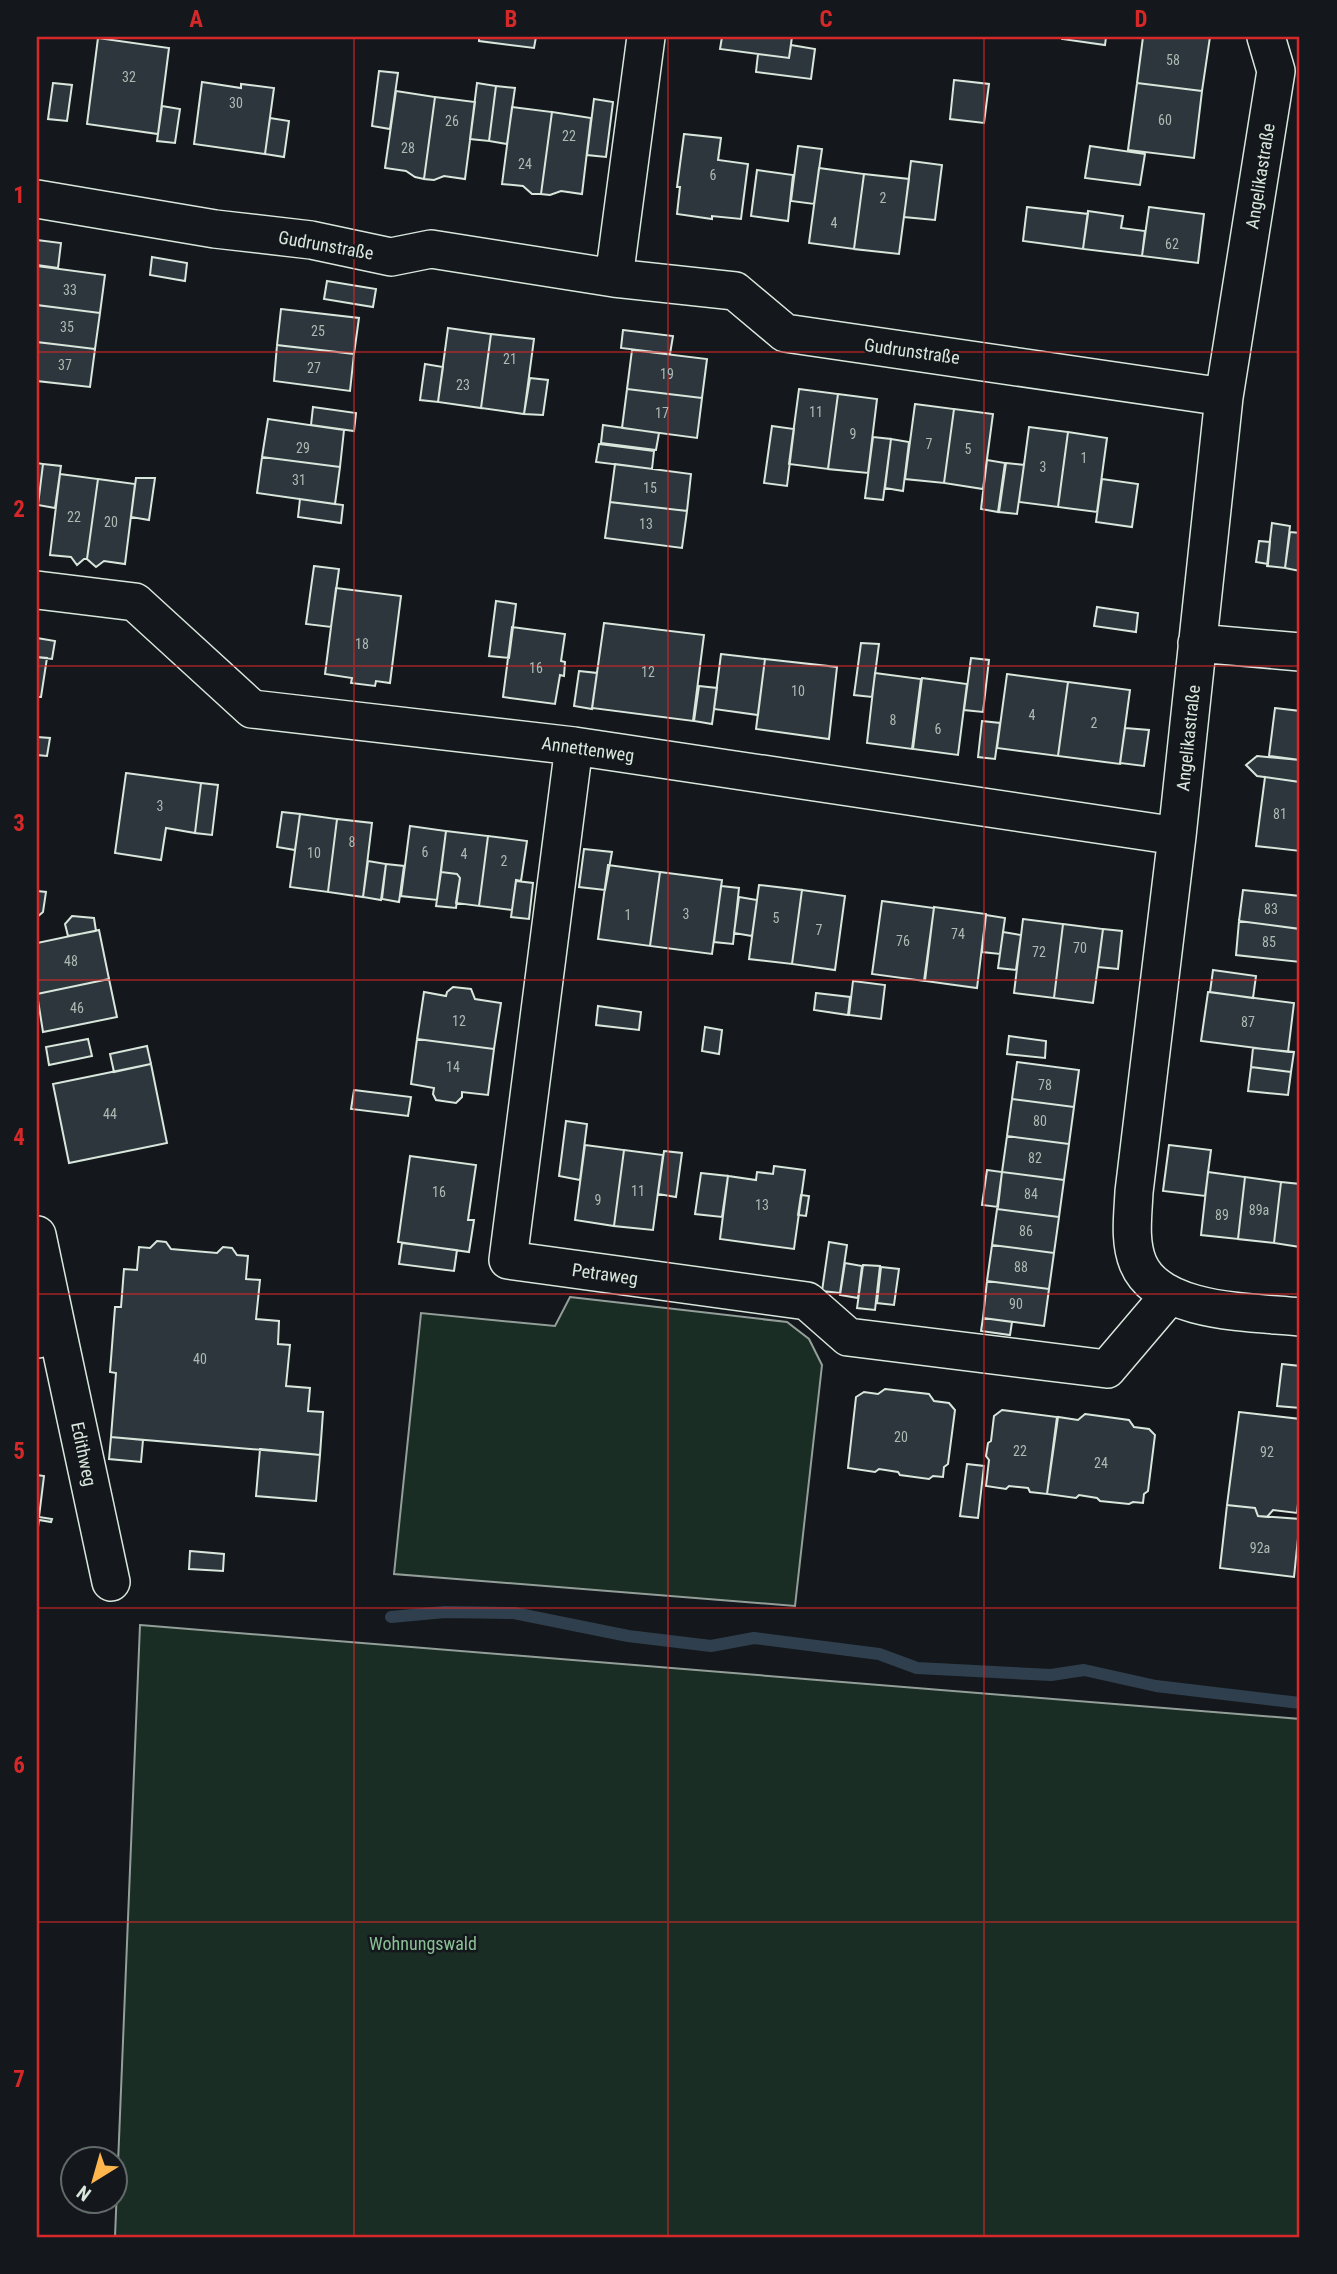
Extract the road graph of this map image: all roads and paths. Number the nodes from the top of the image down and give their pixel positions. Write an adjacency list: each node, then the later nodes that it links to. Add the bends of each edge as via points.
1 (646, 37): 5 (street)
2 (1266, 37): 3 (street, Angelikastraße)
3 (1288, 73): 6 (street, Angelikastraße)
4 (37, 199): 5 (street, Gudrunstraße, via 311,240 391,257 431,249)
5 (614, 278): 6 (street, Gudrunstraße, via 735,291 785,333)
6 (1224, 397): 8 (street, Angelikastraße)
7 (37, 590): 10 (street, Annettenweg, via 135,602 253,709)
8 (1198, 643): 9 (street); 11 (street, Angelikastraße)
9 (1300, 652)
10 (574, 746): 11 (street, Annettenweg); 13 (street, Petraweg, via 508,1260 807,1301 848,1337 1107,1369)
11 (1177, 836): 13 (street, Angelikastraße, via 1132,1235 1146,1279)
12 (37, 1235): 15 (street, Edithweg)
13 (1170, 1296): 14 (street, Angelikastraße, via 1194,1305)
14 (1300, 1317)
15 (46, 1332): 16 (street, Edithweg)
16 (111, 1582)

